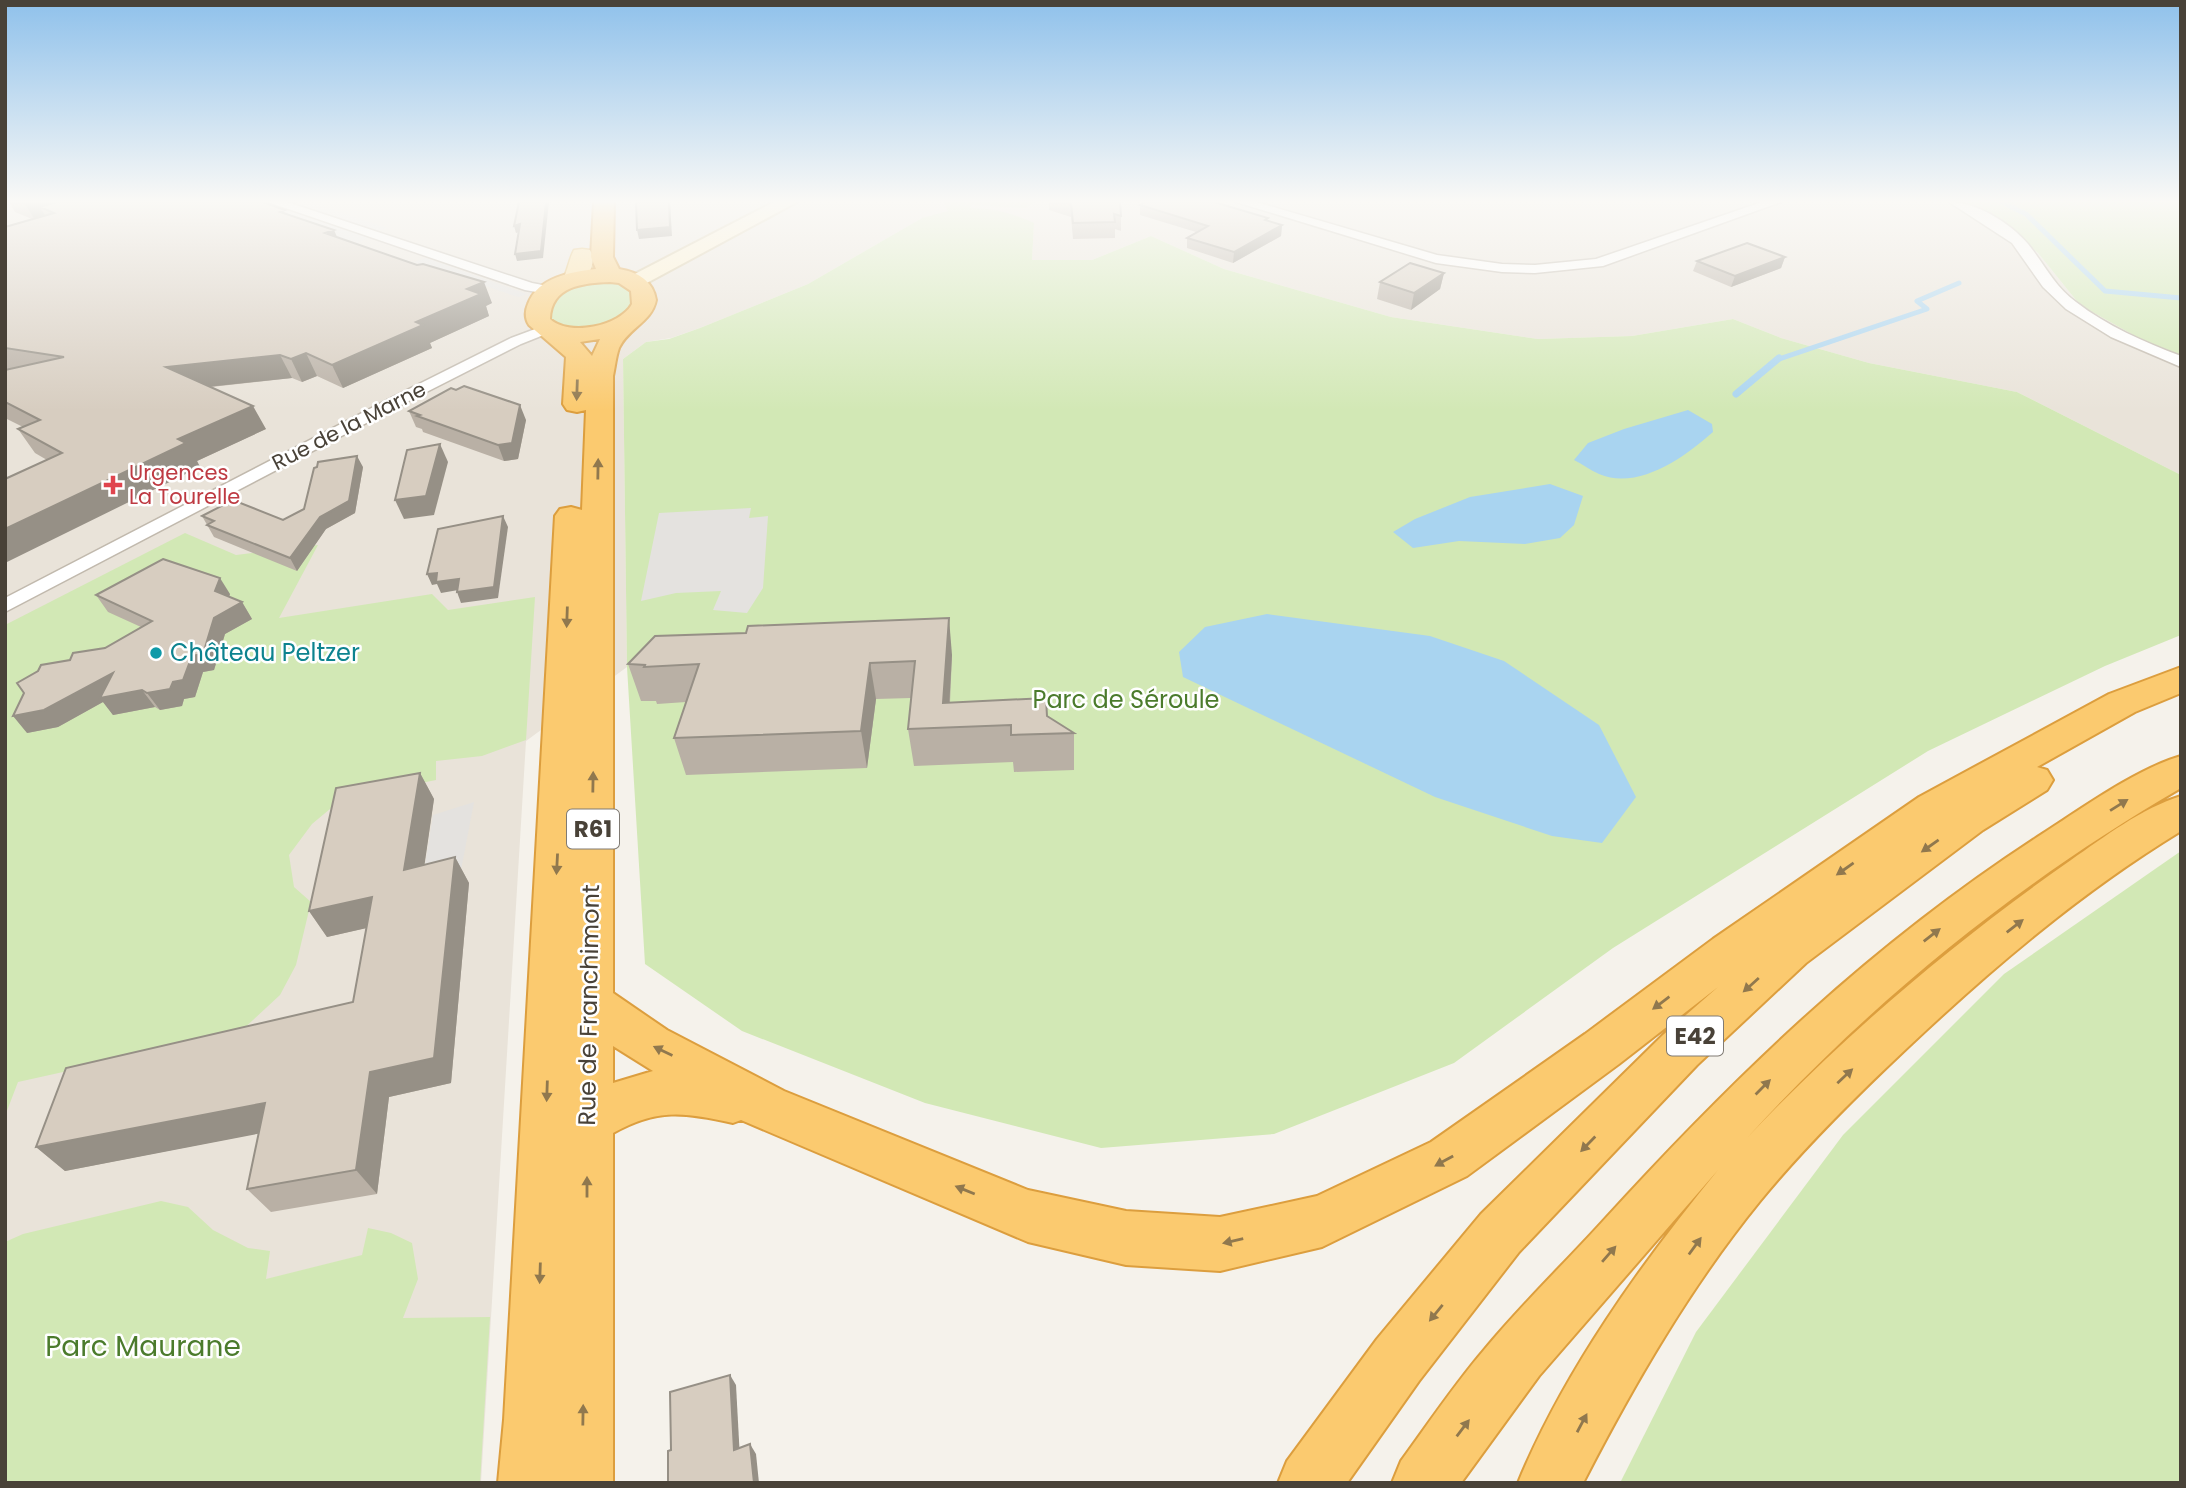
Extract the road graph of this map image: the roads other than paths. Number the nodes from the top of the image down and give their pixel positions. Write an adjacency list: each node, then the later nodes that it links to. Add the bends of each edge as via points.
1 (484, 271): 9 (street)
2 (578, 271): 7 (main road)
3 (608, 271): 6 (highway)
4 (654, 271): 8 (street)
5 (2038, 271): 12 (street, via 2082,313)
6 (610, 275): 7 (highway); 8 (highway)
7 (574, 279): 9 (highway)
8 (636, 281): 10 (highway, R61, via 644,304)
9 (548, 290): 11 (highway, via 537,313 538,320)
10 (624, 325): 11 (highway, via 591,332); 18 (highway, Rue de Franchimont / R61, one-way to 10, via 600,376 607,348)
11 (551, 331): 13 (street, Rue de la Marne, via 516,341); 21 (highway, Rue de Franchimont / R61, one-way to 21, via 579,355)
12 (2181, 362)
13 (5, 606)
14 (2181, 679): 19 (highway, one-way to 19, via 2122,703 1933,807 1729,951 1449,1159 1322,1221 1220,1244 1126,1238 1028,1216)
15 (2181, 704): 26 (highway, E42, one-way to 26, via 2035,779 1969,819 1790,950 1679,1050 1500,1233 1398,1360)
16 (2181, 770): 27 (highway, one-way to 16, via 1517,1356 1650,1206 1813,1038 1931,936 1997,887 2057,844)
17 (2181, 811): 28 (highway, one-way to 17, via 1614,1363 1649,1310 1725,1204 1801,1117 2001,937 2075,879)
18 (590, 1003): 19 (highway, one-way to 18, via 650,1045); 20 (highway, Rue de Franchimont / R61)
19 (766, 1107): 20 (highway, via 688,1091 656,1093)
20 (587, 1120): 21 (highway); 25 (highway, Rue de Franchimont / R61, one-way to 20)
21 (545, 1156): 22 (highway, Rue de Franchimont / R61, one-way to 22)
22 (534, 1420): 23 (main road); 24 (highway, Rue de Franchimont / R61)
23 (509, 1483)
24 (529, 1483)
25 (582, 1483)
26 (1309, 1483)
27 (1423, 1483)
28 (1549, 1483)

